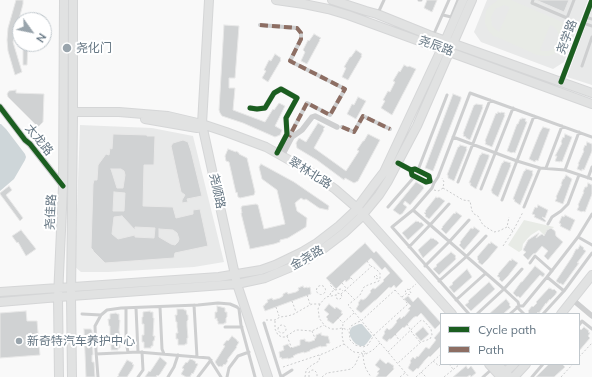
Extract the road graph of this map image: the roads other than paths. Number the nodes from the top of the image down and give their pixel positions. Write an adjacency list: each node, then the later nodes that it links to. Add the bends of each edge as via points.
1 (64, 0): 61 (main road, 尧佳路)
2 (73, 0): 35 (main road, 尧佳路)
3 (209, 0): 37 (main road, 尧顺路)
4 (276, 0): 24 (main road, 尧辰路, via 328,9)
5 (332, 0): 14 (main road, 尧辰路)
6 (384, 0): 14 (lane)
7 (449, 0): 15 (lane)
8 (458, 0): 15 (lane, via 451,17)
9 (463, 0): 22 (main road, 金尧路)
10 (472, 0): 23 (main road, 金尧路)
11 (533, 0): 12 (lane, via 532,3 567,18)
12 (574, 0)
13 (592, 0): 17 (street, 尧学路)
14 (377, 14): 20 (main road, 尧辰路)
15 (443, 15): 20 (lane)
16 (592, 19): 17 (lane)
17 (584, 20): 19 (lane); 27 (street, 尧学路)
18 (260, 25): 46 (street, via 298,28 301,39 290,61 345,89 330,115 307,103)
19 (592, 26)
20 (433, 36): 22 (main road, 尧辰路)
21 (592, 37): 26 (lane)
22 (445, 40): 23 (main road, 尧辰路); 24 (main road, 金尧路)
23 (454, 43): 25 (main road, 金尧路); 27 (main road, 尧辰路)
24 (442, 48): 25 (main road, 尧辰路); 68 (main road, 金尧路, via 384,172)
25 (450, 52): 31 (main road, 尧辰路); 48 (main road, 金尧路)
26 (582, 66)
27 (561, 82): 28 (main road, 尧辰路)
28 (592, 93)
29 (448, 95): 53 (lane)
30 (490, 100): 34 (lane); 42 (lane, via 470,93); 44 (lane)
31 (592, 104)
32 (0, 107): 61 (street, 太龙路)
33 (250, 108): 46 (street, via 265,108 274,93 281,89 297,98 286,118 287,134)
34 (513, 108): 36 (lane); 45 (lane)
35 (73, 115): 37 (main road, 翠林北路, via 140,118); 91 (main road, 尧佳路)
36 (534, 116): 38 (lane); 47 (lane)
37 (202, 126): 46 (main road, 翠林北路, via 266,147); 68 (main road, 翠林北路, via 266,152 313,178); 86 (main road, 尧顺路)
38 (562, 126): 41 (lane); 51 (lane)
39 (340, 127): 40 (street, via 354,132 363,116); 46 (street, via 312,117)
40 (390, 129)
41 (579, 132): 43 (lane); 54 (lane)
42 (453, 137): 44 (lane); 59 (lane, via 438,177)
43 (592, 137)
44 (473, 144): 45 (lane); 60 (lane)
45 (495, 152): 47 (lane); 62 (lane)
46 (279, 155): 68 (main road, 翠林北路, via 335,189)
47 (517, 160): 50 (lane); 63 (lane)
48 (398, 163): 52 (street); 68 (main road, 金尧路, via 379,195)
49 (592, 167): 57 (lane)
50 (540, 168): 51 (lane); 66 (lane)
51 (546, 168): 54 (lane)
52 (411, 170): 53 (street); 56 (street)
53 (418, 170): 59 (street, via 429,176)
54 (565, 170): 55 (lane)
55 (579, 175): 57 (lane); 71 (lane, via 568,204 552,217)
56 (415, 176): 59 (street); 65 (lane)
57 (588, 178): 58 (lane)
58 (592, 179)
59 (432, 182): 67 (lane, via 432,188)
60 (458, 182)
61 (63, 186): 92 (main road, 尧佳路)
62 (481, 189)
63 (502, 200)
64 (449, 204): 72 (lane)
65 (388, 207)
66 (524, 207)
67 (413, 210): 72 (lane); 77 (lane, via 392,228)
68 (358, 213): 86 (main road, 金尧路, via 302,252 262,270); 89 (main road, 金尧路, via 344,233 306,260 265,278); 106 (main road, 翠林北路); 107 (main road, 翠林北路)
69 (592, 216): 74 (lane)
70 (470, 220): 75 (lane)
71 (548, 224)
72 (430, 225): 75 (lane); 77 (lane)
73 (486, 236): 79 (lane)
74 (578, 237): 76 (lane); 83 (lane)
75 (449, 242): 79 (lane); 81 (lane)
76 (592, 245)
77 (409, 247): 81 (lane)
78 (592, 253): 94 (lane)
79 (466, 257): 84 (lane); 88 (lane)
80 (530, 262): 83 (lane, via 535,256)
81 (425, 266): 88 (lane)
82 (522, 269): 93 (lane)
83 (552, 270): 87 (lane)
84 (486, 273): 93 (lane); 98 (lane)
85 (592, 274): 113 (main road)
86 (235, 275): 89 (main road, 尧顺路); 91 (main road, 金尧路)
87 (547, 277): 94 (lane); 102 (lane, via 523,306)
88 (439, 281): 98 (lane)
89 (237, 284): 96 (main road, 金尧路); 147 (main road, 尧顺路)
90 (592, 285): 99 (main road)
91 (71, 286): 92 (main road, 金尧路); 96 (main road, 尧佳路)
92 (58, 288): 95 (main road, 金尧路); 97 (main road, 尧佳路)
93 (504, 289): 102 (lane, via 518,302); 109 (lane)
94 (564, 291): 112 (lane)
95 (0, 292)
96 (71, 296): 97 (main road, 金尧路); 139 (main road, 尧佳路)
97 (58, 298): 100 (main road, 金尧路); 138 (main road, 尧佳路)
98 (456, 300): 108 (lane)
99 (573, 300): 114 (main road); 117 (street)
100 (0, 302)
101 (194, 305): 103 (lane); 120 (lane, via 218,303 237,307); 130 (lane)
102 (518, 306): 110 (lane); 111 (lane)
103 (160, 307): 105 (lane); 128 (lane)
104 (126, 308): 105 (lane); 116 (lane, via 107,310); 123 (lane)
105 (136, 308): 124 (lane)
106 (444, 313)
107 (451, 313)
108 (468, 313)
109 (478, 313)
110 (511, 313)
111 (523, 313)
112 (544, 313)
113 (562, 313)
114 (566, 313)
115 (82, 314): 116 (lane)
116 (101, 315): 127 (lane, via 95,326)
117 (592, 316)
118 (264, 323): 148 (lane)
119 (580, 324): 122 (lane, via 582,321)
120 (242, 327): 121 (lane); 126 (lane)
121 (225, 328)
122 (592, 329)
123 (128, 352): 124 (lane); 127 (lane)
124 (138, 352): 125 (lane)
125 (142, 352): 128 (lane); 141 (lane, via 143,370)
126 (249, 352): 145 (lane, via 238,356); 146 (lane)
127 (96, 354): 140 (lane)
128 (164, 354): 129 (lane)
129 (178, 355): 130 (lane); 142 (lane)
130 (197, 357): 131 (lane)
131 (211, 360): 143 (lane); 144 (lane)
132 (493, 365): 137 (main road); 149 (lane)
133 (513, 365): 137 (main road)
134 (525, 365): 150 (main road)
135 (543, 365): 151 (lane)
136 (292, 370): 148 (lane)
137 (503, 376)
138 (59, 377)
139 (72, 377)
140 (98, 377)
141 (138, 377)
142 (168, 377)
143 (198, 377)
144 (221, 377)
145 (227, 377)
146 (255, 377)
147 (268, 377)
148 (281, 377)
149 (483, 377)
150 (514, 377)
151 (532, 377)

